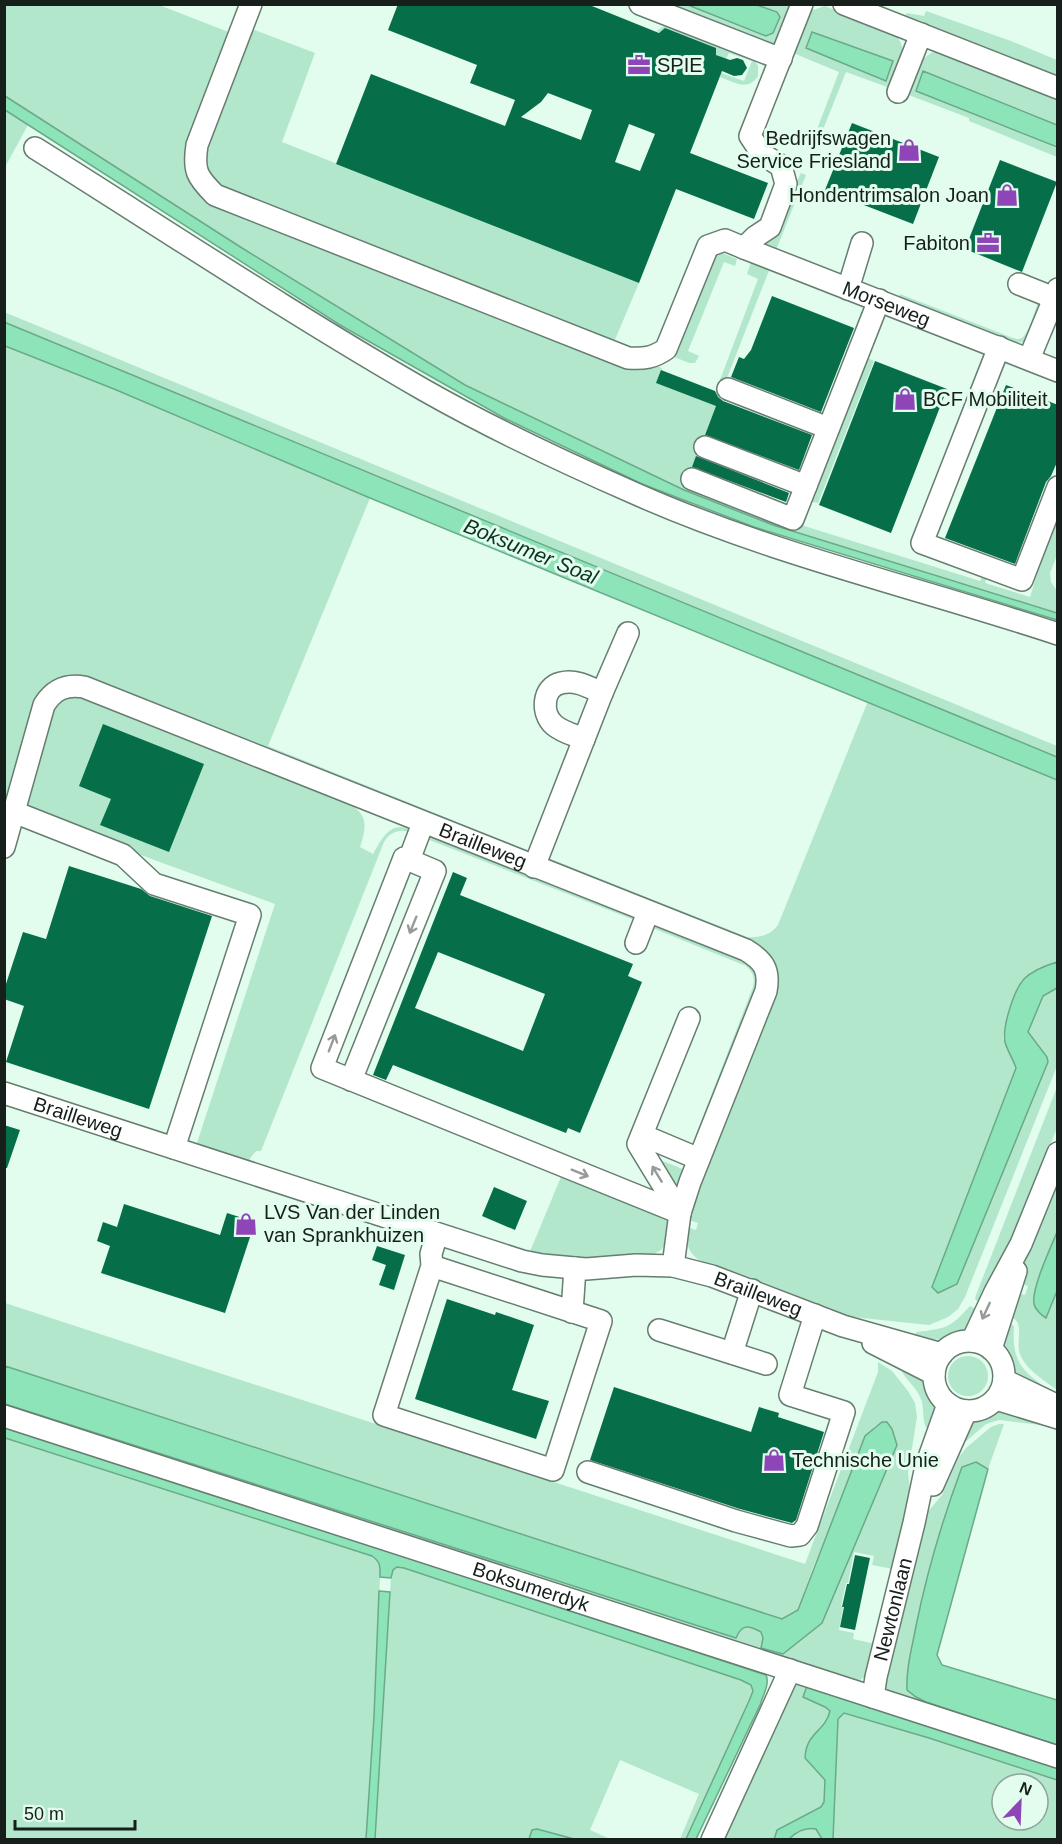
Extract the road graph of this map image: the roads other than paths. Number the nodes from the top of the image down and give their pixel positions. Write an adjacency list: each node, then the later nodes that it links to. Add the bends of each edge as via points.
1 (251, 4): 11 (street, Morseweg, via 197,145 194,164 202,182 215,195 628,358 648,359 666,349 708,246 725,240)
2 (640, 4): 6 (street)
3 (802, 4): 6 (street)
4 (844, 4): 5 (street)
5 (921, 34): 7 (street); 8 (street)
6 (781, 59): 11 (street, via 750,136 762,154 781,166 786,184 770,227)
7 (1058, 88)
8 (898, 92)
9 (35, 148): 26 (street, via 333,336 408,380 568,463 787,552)
10 (862, 243): 13 (street)
11 (744, 248): 13 (street, Morseweg)
12 (1019, 284): 14 (street)
13 (848, 289): 15 (street, Morseweg)
14 (1056, 294): 17 (street)
15 (879, 300): 16 (street, Morseweg); 20 (street)
16 (999, 347): 17 (street, Morseweg); 24 (street, via 922,543 1022,580)
17 (1029, 359): 18 (street, Morseweg)
18 (1058, 371)
19 (728, 389): 20 (street)
20 (828, 428): 23 (street)
21 (705, 447): 23 (street)
22 (692, 479): 23 (street, via 793,519)
23 (806, 486)
24 (1058, 487)
25 (628, 633): 27 (street)
26 (1058, 634)
27 (602, 693): 28 (street); 28 (street, via 562,682 547,695 545,711 549,720)
28 (584, 739): 33 (street)
29 (14, 812): 30 (street, Brailleweg, via 44,705 60,688 75,685); 31 (street, Brailleweg); 40 (street, via 123,855 154,884 250,915)
30 (423, 823): 32 (street); 33 (street, Brailleweg)
31 (4, 846)
32 (409, 860): 37 (street, one-way to 37, via 435,871); 37 (street, one-way to 32, via 322,1068 404,858)
33 (534, 867): 34 (street, Brailleweg)
34 (648, 912): 35 (street); 42 (street, Brailleweg, via 746,950 761,961 768,975 766,991)
35 (636, 943)
36 (688, 1018): 39 (street)
37 (351, 1080): 43 (street, one-way to 43)
38 (4, 1093): 40 (street, Brailleweg)
39 (642, 1134): 42 (street); 43 (street, one-way to 39, via 638,1144)
40 (174, 1148): 44 (street, Brailleweg)
41 (1058, 1153): 52 (street, via 1021,1244 1010,1291)
42 (699, 1159): 43 (street, Brailleweg)
43 (680, 1213): 46 (street, Brailleweg)
44 (437, 1234): 45 (street, via 430,1254); 47 (street, Brailleweg, via 522,1261)
45 (432, 1266): 49 (street); 49 (street, via 384,1415 553,1470 601,1322)
46 (673, 1266): 47 (street, Brailleweg); 48 (street, Brailleweg)
47 (575, 1268): 49 (street)
48 (752, 1290): 50 (street, Brailleweg); 53 (street)
49 (572, 1312)
50 (815, 1315): 55 (street, Brailleweg); 61 (street, via 790,1395 844,1412 807,1526 800,1535 736,1521)
51 (659, 1330): 53 (street)
52 (982, 1345): 55 (street, via 960,1342 950,1347); 56 (street, via 999,1358 1004,1368)
53 (732, 1353): 54 (street)
54 (766, 1364)
55 (938, 1364): 58 (street, via 936,1386 940,1396)
56 (1000, 1390): 57 (street); 58 (street, via 988,1406 978,1410); 60 (street)
57 (1058, 1406)
58 (957, 1407): 63 (street, Newtonlaan, via 914,1523)
59 (4, 1416): 62 (street, Boksumerdyk)
60 (1058, 1418)
61 (588, 1472)
62 (790, 1670): 63 (street, Boksumerdyk); 65 (street)
63 (873, 1697): 64 (street, Boksumerdyk)
64 (1058, 1757)
65 (712, 1839)

